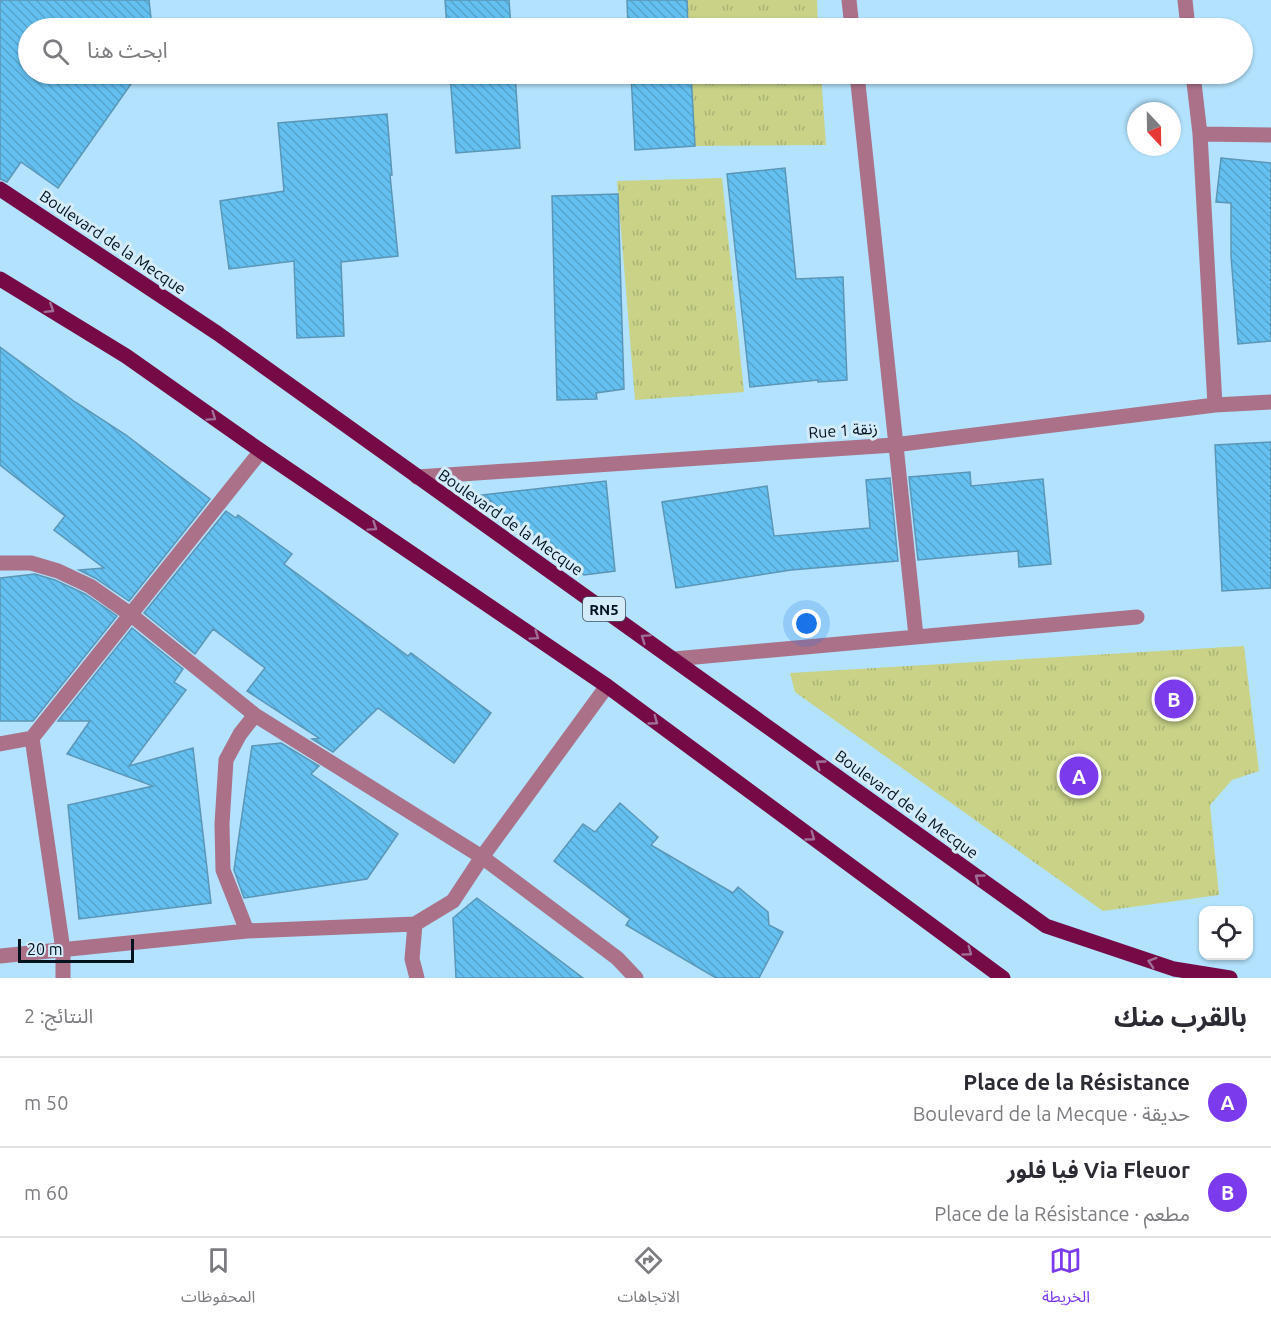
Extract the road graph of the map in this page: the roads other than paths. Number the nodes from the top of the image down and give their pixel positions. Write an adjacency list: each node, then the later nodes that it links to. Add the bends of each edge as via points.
1 (849, 0): 3 (street)
2 (1185, 0): 4 (street)
3 (851, 18)
4 (1187, 18)
5 (858, 84): 13 (street)
6 (1194, 84): 7 (street)
7 (1200, 134): 8 (street); 12 (street)
8 (1271, 135)
9 (0, 189): 15 (main road, Boulevard de la Mecque / RN5, via 217,333)
10 (0, 279): 14 (main road, one-way to 14, via 126,356)
11 (1271, 402): 12 (street, Rue 1 زنقة)
12 (1215, 405): 13 (street, Rue 1 زنقة)
13 (894, 445): 15 (street, Rue 1 زنقة); 19 (street)
14 (261, 451): 17 (street); 21 (main road, one-way to 21)
15 (417, 477): 20 (main road, Boulevard de la Mecque / RN5, one-way to 15)
16 (0, 563): 17 (street, via 31,563 58,571 90,585)
17 (130, 614): 22 (street); 23 (street)
18 (1137, 616): 19 (street)
19 (916, 636): 20 (street)
20 (674, 659): 34 (main road, Boulevard de la Mecque / RN5, one-way to 20, via 1174,969 1046,926)
21 (607, 686): 25 (street); 33 (main road, one-way to 33)
22 (255, 715): 25 (street); 27 (street, via 226,760 222,824 223,870)
23 (32, 738): 24 (street); 28 (street)
24 (0, 744)
25 (482, 857): 26 (street, via 453,902); 32 (street, via 617,958)
26 (415, 924): 27 (street); 31 (street, via 412,959)
27 (247, 931): 28 (street)
28 (63, 950): 29 (street); 30 (street)
29 (0, 956)
30 (63, 978)
31 (417, 978)
32 (636, 978)
33 (1003, 978)
34 (1230, 978)

